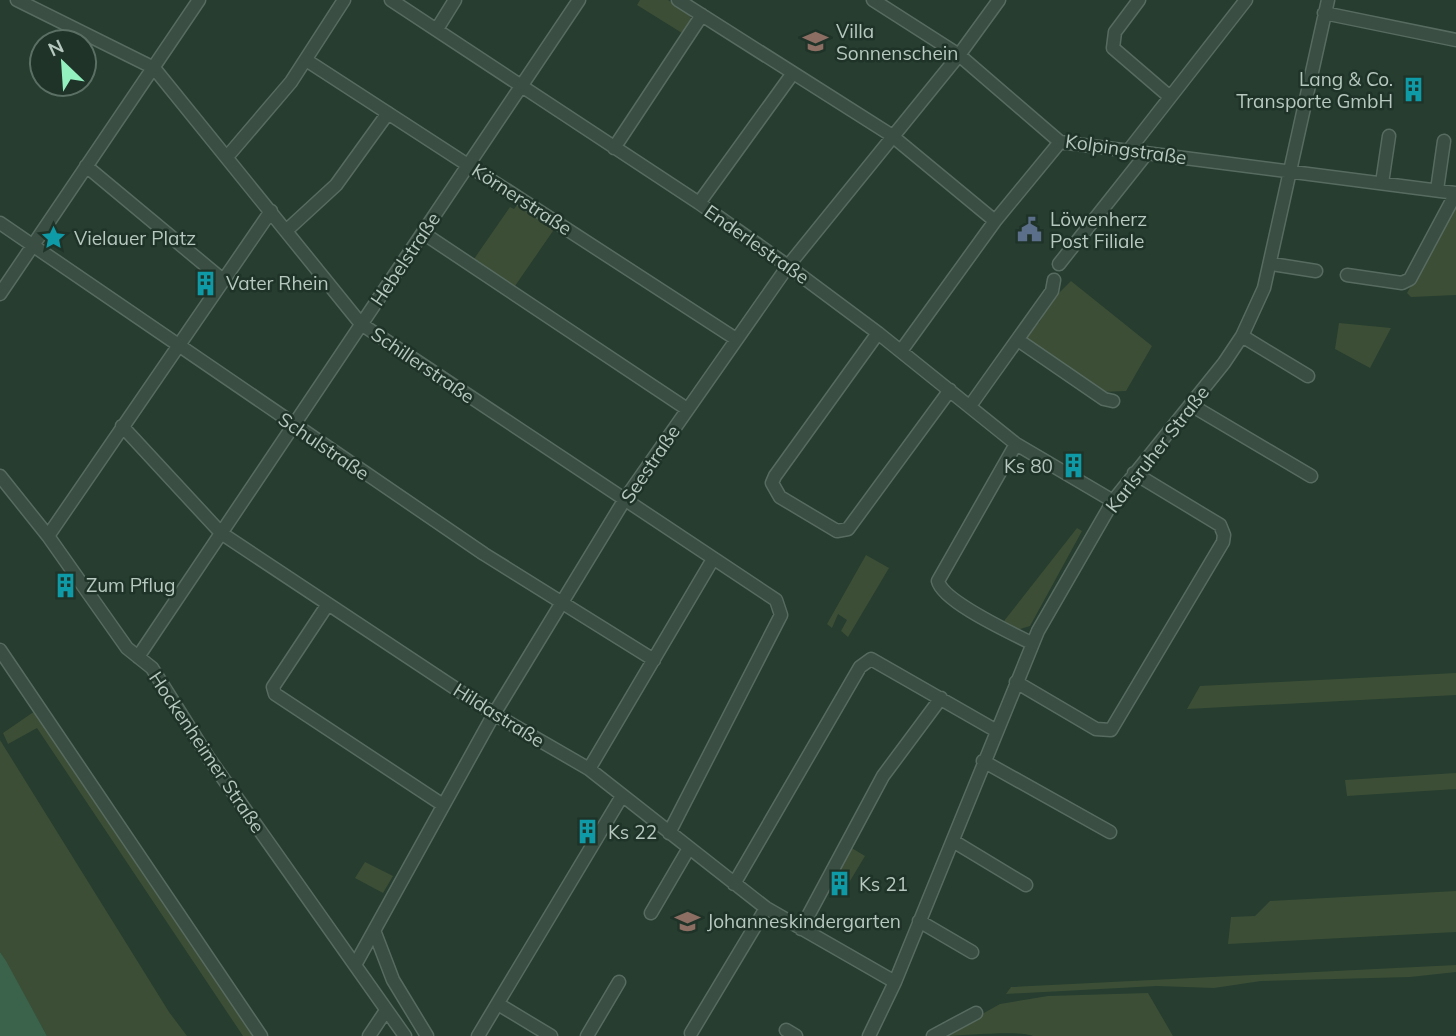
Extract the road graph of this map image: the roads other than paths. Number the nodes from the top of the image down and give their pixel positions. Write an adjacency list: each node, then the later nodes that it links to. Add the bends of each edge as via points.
1 (199, 0): 18 (street)
2 (344, 0): 17 (street)
3 (391, 0): 14 (street, Enderlestraße)
4 (579, 0): 20 (street, Hebelstraße)
5 (678, 0): 13 (street)
6 (873, 0): 16 (street, Kolpingstraße)
7 (999, 0): 16 (street, Seestraße)
8 (1139, 0): 21 (street, via 1115,32 1113,48)
9 (1246, 0): 21 (street)
10 (21, 1): 18 (street, Schillerstraße)
11 (454, 1): 14 (street)
12 (1326, 6): 15 (street); 33 (street, Karlsruher Straße)
13 (702, 15): 19 (street); 27 (street)
14 (437, 29): 20 (street, Enderlestraße)
15 (1456, 40)
16 (959, 55): 23 (street, Seestraße); 26 (street, Kolpingstraße)
17 (306, 60): 22 (street, Körnerstraße); 30 (street)
18 (153, 68): 30 (street, Schillerstraße); 32 (street)
19 (793, 73): 23 (street); 36 (street)
20 (522, 86): 27 (street, Enderlestraße); 31 (street, Hebelstraße)
21 (1170, 97): 28 (street)
22 (388, 113): 31 (street, Körnerstraße); 40 (street, via 336,185)
23 (891, 135): 38 (street); 45 (street, Seestraße)
24 (1390, 136): 34 (street)
25 (1444, 141): 35 (street)
26 (1060, 142): 28 (street, Kolpingstraße); 38 (street)
27 (614, 148): 36 (street, Enderlestraße)
28 (1129, 150): 29 (street, Kolpingstraße)
29 (1147, 153): 33 (street, Kolpingstraße); 43 (street)
30 (227, 157): 37 (street, Schillerstraße)
31 (468, 165): 41 (street, Hebelstraße); 54 (street, Körnerstraße)
32 (86, 166): 42 (street); 48 (street)
33 (1292, 171): 34 (street, Kolpingstraße); 44 (street, Karlsruher Straße)
34 (1382, 183): 35 (street, Kolpingstraße)
35 (1437, 190): 47 (street, via 1455,193 1410,279 1402,283)
36 (699, 203): 45 (street, Enderlestraße)
37 (271, 211): 40 (street, Schillerstraße); 48 (street)
38 (995, 221): 57 (street)
39 (0, 223): 42 (street, Schulstraße)
40 (287, 230): 51 (street, Schillerstraße)
41 (423, 233): 51 (street, Hebelstraße); 63 (street)
42 (33, 247): 50 (street); 56 (street, Schulstraße)
43 (1059, 264)
44 (1272, 264): 46 (street); 53 (street, Karlsruher Straße)
45 (788, 266): 52 (street, Enderlestraße); 54 (street, Seestraße)
46 (1316, 271)
47 (1347, 275)
48 (223, 280): 56 (street)
49 (1054, 280): 55 (street, via 1052,292)
50 (0, 294)
51 (361, 324): 65 (street, Hebelstraße); 70 (street, Schillerstraße)
52 (878, 333): 57 (street, Enderlestraße); 59 (street, via 775,476 772,483 779,497 837,531 848,529)
53 (1242, 336): 58 (street); 61 (street, Karlsruher Straße)
54 (736, 339): 63 (street, Seestraße)
55 (1018, 340): 60 (street); 62 (street)
56 (179, 346): 64 (street); 65 (street, Schulstraße)
57 (901, 351): 59 (street, Enderlestraße)
58 (1308, 376)
59 (950, 390): 62 (street, Enderlestraße)
60 (1113, 401)
61 (1191, 405): 67 (street, Karlsruher Straße); 69 (street)
62 (970, 406): 66 (street, Enderlestraße)
63 (687, 410): 70 (street, Seestraße)
64 (122, 426): 72 (street, Hildastraße); 73 (street)
65 (293, 426): 72 (street, Hebelstraße); 75 (street, Schulstraße)
66 (1016, 444): 71 (street, Enderlestraße); 77 (street, via 938,582 942,591)
67 (1134, 473): 71 (street, Karlsruher Straße); 81 (street, via 1220,526 1223,542 1111,730 1096,729)
68 (0, 476): 73 (street, Hockenheimer Straße)
69 (1311, 476)
70 (625, 499): 74 (street, Schillerstraße); 75 (street, Seestraße)
71 (1113, 501): 77 (street, Karlsruher Straße)
72 (221, 533): 76 (street, Hildastraße); 79 (street, Hebelstraße)
73 (48, 536): 79 (street, Hockenheimer Straße)
74 (713, 559): 80 (street); 90 (street, Schillerstraße, via 780,605 780,615)
75 (561, 603): 80 (street, Schulstraße); 83 (street, Seestraße)
76 (328, 604): 83 (street, Hildastraße); 88 (street, via 273,687 275,694)
77 (1031, 643): 81 (street, Karlsruher Straße)
78 (0, 650): 109 (street)
79 (138, 657): 101 (street, Hockenheimer Straße, via 152,668 208,757)
80 (654, 660): 86 (street)
81 (1016, 681): 84 (street, Karlsruher Straße)
82 (941, 698): 84 (street); 93 (street, via 877,661 871,659 860,667); 98 (street, via 883,776)
83 (494, 714): 86 (street, Hildastraße); 88 (street, Seestraße)
84 (995, 730): 85 (street, Karlsruher Straße)
85 (983, 761): 89 (street); 91 (street, Karlsruher Straße)
86 (589, 769): 87 (street, Hildastraße)
87 (622, 796): 90 (street, Hildastraße); 104 (street)
88 (443, 805): 99 (street, Seestraße)
89 (1110, 832)
90 (669, 833): 92 (street, Hildastraße)
91 (953, 841): 94 (street); 97 (street, Karlsruher Straße)
92 (689, 848): 93 (street, Hildastraße); 96 (street)
93 (734, 884): 95 (street, Hildastraße)
94 (1026, 885)
95 (766, 908): 98 (street, Hildastraße); 107 (street)
96 (651, 913)
97 (919, 921): 100 (street); 103 (street, Karlsruher Straße)
98 (801, 929): 103 (street, Hildastraße)
99 (375, 933): 101 (street, Seestraße); 112 (street, via 393,980)
100 (972, 952)
101 (355, 965): 105 (street, Hockenheimer Straße)
102 (619, 982): 115 (street)
103 (895, 982): 108 (street, Karlsruher Straße)
104 (498, 1004): 113 (street); 114 (street)
105 (385, 1012): 110 (street); 111 (street, Hockenheimer Straße)
106 (976, 1013): 116 (street)
107 (691, 1033)
108 (873, 1034)
109 (261, 1036)
110 (369, 1036)
111 (405, 1036)
112 (426, 1036)
113 (478, 1036)
114 (551, 1036)
115 (587, 1036)
116 (933, 1036)

